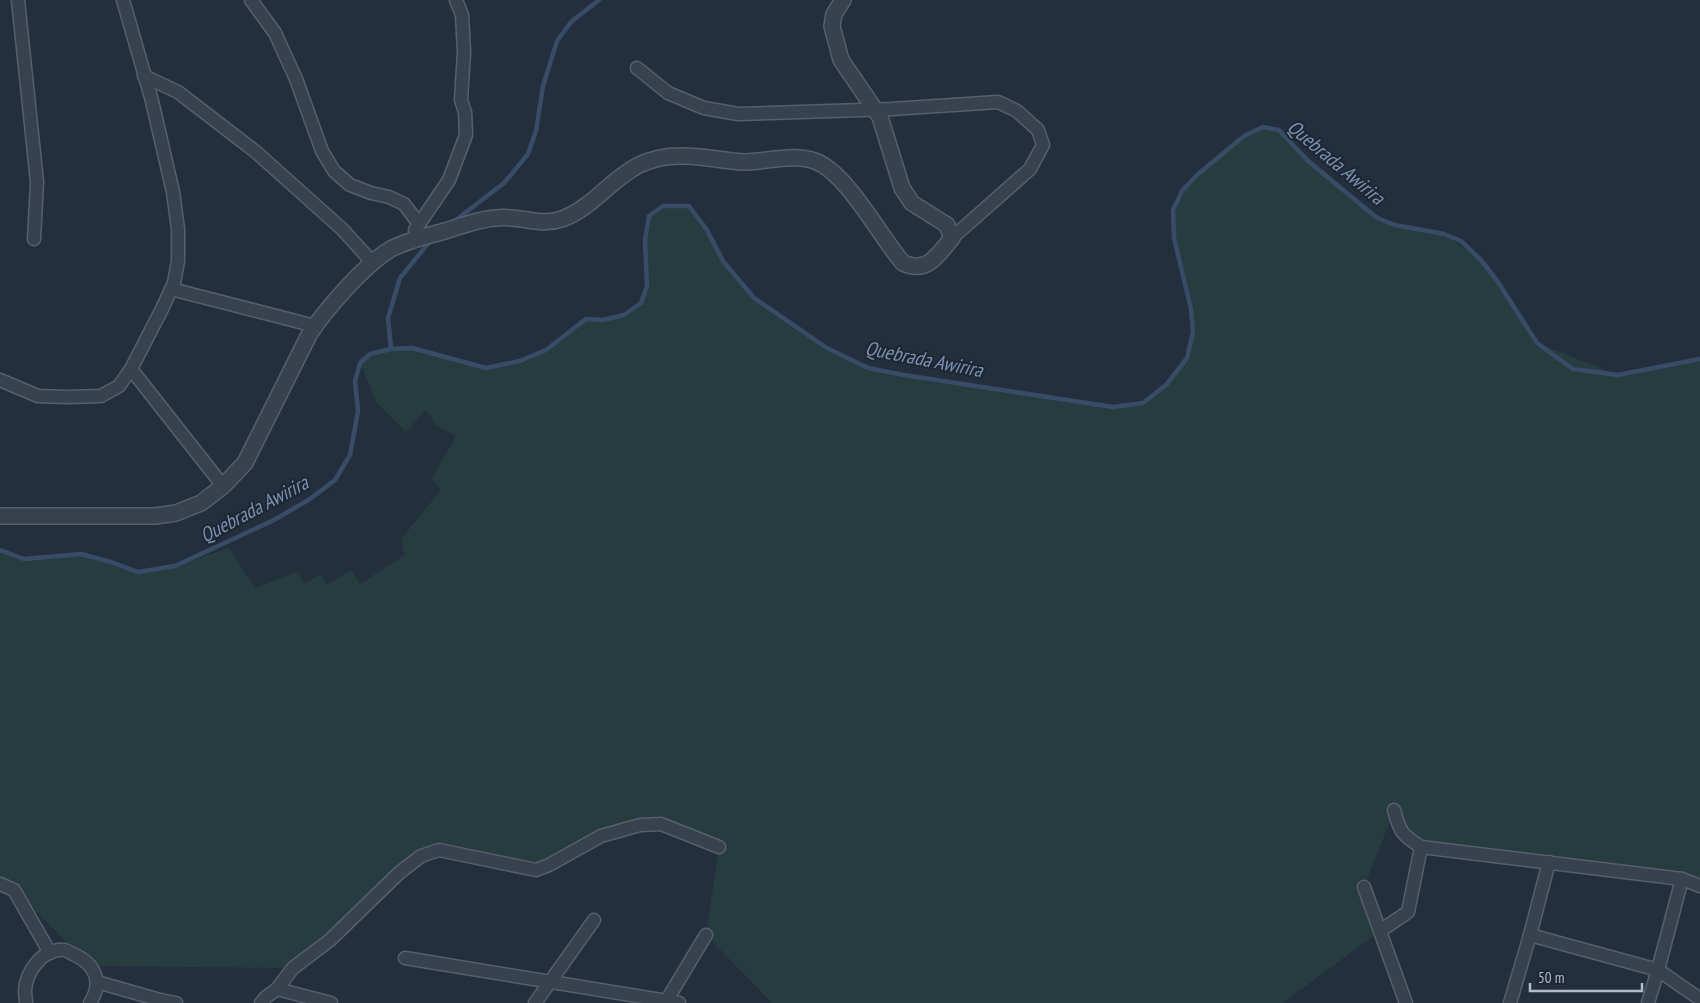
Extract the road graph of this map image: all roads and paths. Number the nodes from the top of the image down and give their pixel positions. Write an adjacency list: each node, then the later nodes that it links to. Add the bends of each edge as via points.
1 (18, 0): 11 (street, via 37,182)
2 (123, 0): 7 (street)
3 (251, 0): 9 (street, via 275,34 296,79 322,151 334,171 350,185 404,204)
4 (456, 0): 9 (street, via 462,15 461,100 466,135 449,180)
5 (843, 0): 8 (street, via 834,14 834,41 840,60)
6 (637, 68): 8 (street, via 668,93 704,108 738,114)
7 (144, 76): 13 (street, via 178,92 256,152 342,229); 14 (street, via 173,192 178,229 178,261)
8 (875, 110): 10 (street, via 902,188 912,203 947,225); 10 (street, via 998,102 1016,111 1038,130 1043,145 1030,169)
9 (419, 224): 12 (street)
10 (952, 238): 12 (street, via 932,260 924,265 909,266 896,256 839,178 824,165 798,159 746,162 681,156 659,158 640,165 577,211 551,223 509,216 489,218)
11 (34, 240)
12 (406, 242): 13 (street)
13 (373, 263): 15 (street)
14 (171, 289): 15 (street); 16 (street)
15 (315, 326): 18 (street, via 246,463)
16 (131, 369): 17 (street, via 119,386 100,396 38,396); 18 (street)
17 (0, 380)
18 (223, 486): 19 (street, via 201,503 176,513 154,516)
19 (0, 516)
20 (1394, 810): 22 (street, via 1405,837)
21 (720, 847): 37 (street, via 662,824 640,825 601,836 536,870 439,850 421,856 399,873 330,940 293,968)
22 (1420, 847): 23 (street); 29 (street, via 1408,912)
23 (1549, 862): 24 (street); 31 (street)
24 (1682, 879): 26 (street); 34 (street)
25 (0, 884): 32 (street, via 14,890)
26 (1700, 886)
27 (1364, 887): 29 (street)
28 (594, 920): 36 (street)
29 (1380, 932): 46 (street)
30 (706, 935): 39 (street)
31 (1530, 935): 34 (street); 47 (street)
32 (50, 953): 35 (street, via 65,950 80,957 91,966); 40 (street, via 36,962 30,973 25,991)
33 (406, 958): 36 (street)
34 (1658, 970): 38 (street); 48 (street)
35 (97, 982): 41 (street); 42 (street)
36 (550, 982): 39 (street); 45 (street)
37 (277, 989): 43 (street); 44 (street)
38 (1700, 999)
39 (670, 1002)
40 (26, 1003)
41 (90, 1003)
42 (176, 1003)
43 (261, 1003)
44 (331, 1003)
45 (535, 1003)
46 (1406, 1003)
47 (1510, 1003)
48 (1648, 1003)

